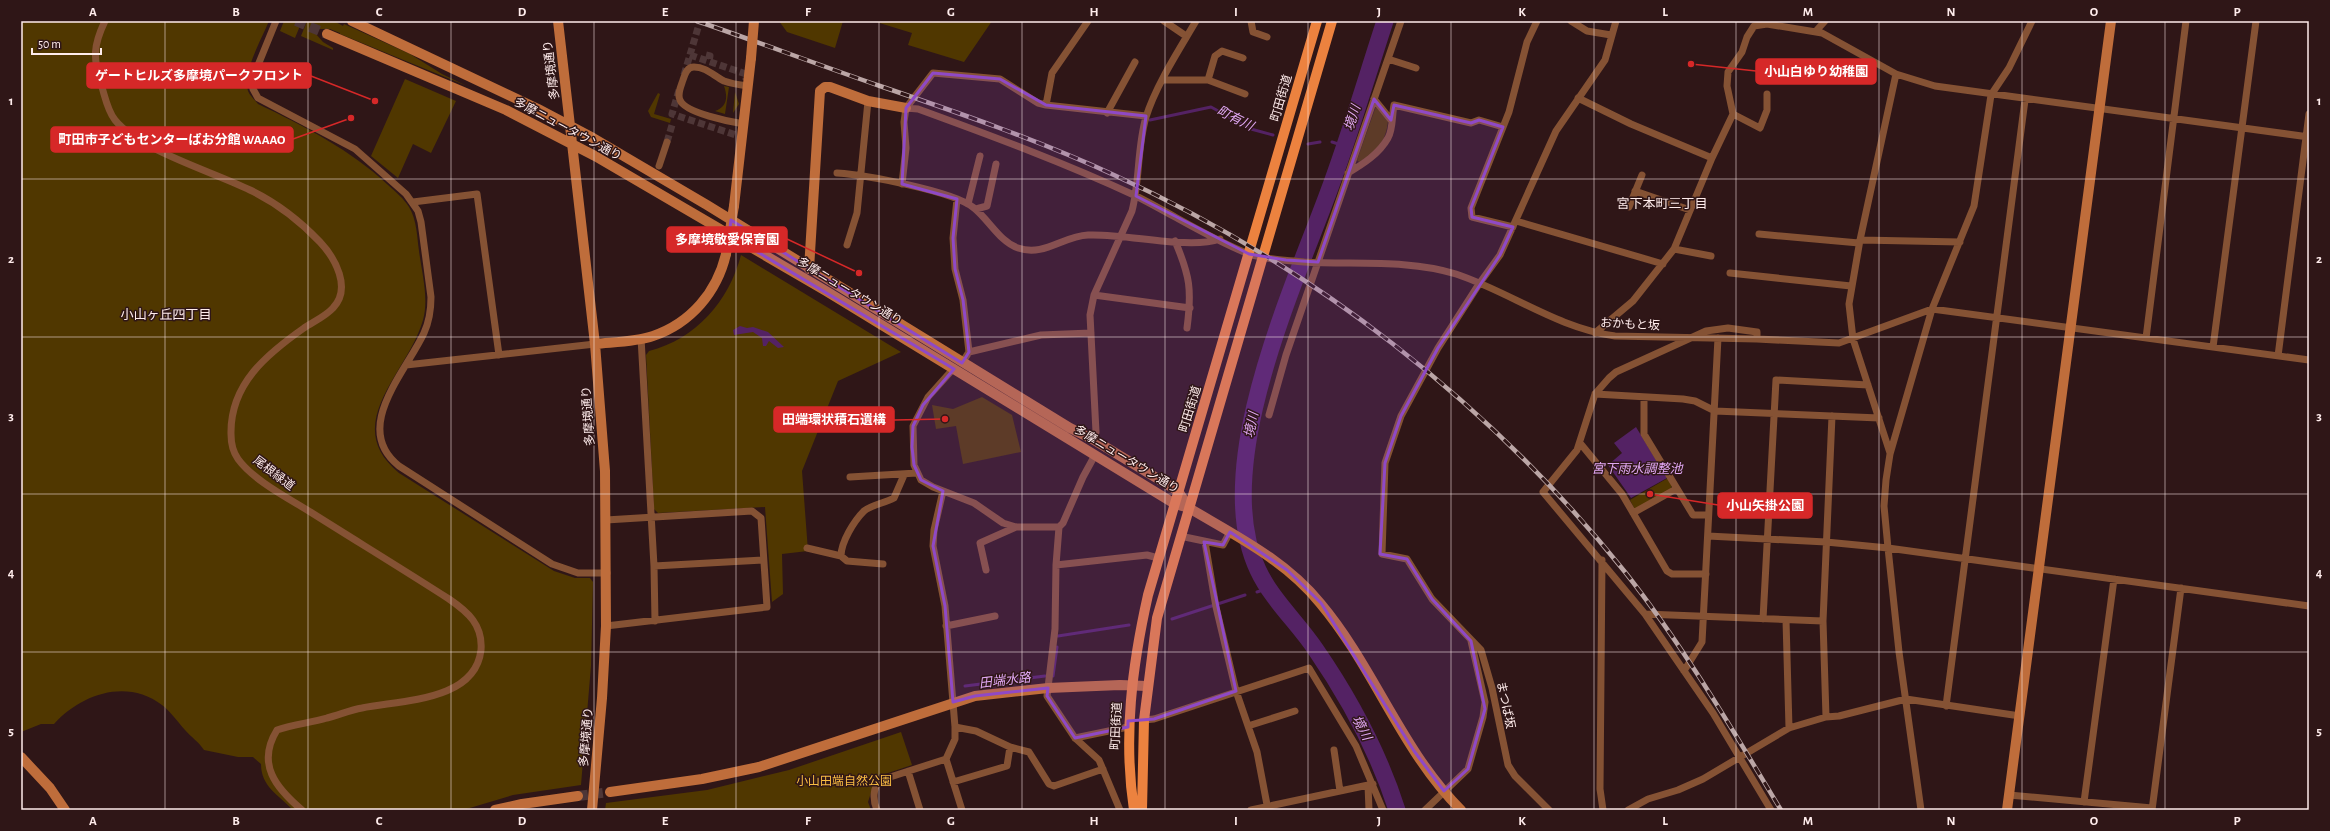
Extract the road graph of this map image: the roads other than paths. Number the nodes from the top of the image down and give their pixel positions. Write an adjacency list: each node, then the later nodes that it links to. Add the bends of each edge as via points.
1 (105, 21): 208 (street, 尾根緑道, via 97,41 94,59 109,110 120,125 142,142 250,190 275,204 319,240 330,253 341,277 342,289 333,308 276,348 253,371 241,389 234,410 231,434 232,447 238,459 276,490 450,599 467,612 477,626 481,643 480,658 475,671 464,681 419,701 363,708 277,730 271,740 268,754 270,772 280,789)
2 (276, 21): 69 (street, via 252,80 258,98 355,149)
3 (352, 21): 51 (street, 多摩ニュータウン通り)
4 (558, 21): 51 (street, 多摩境通り)
5 (754, 21): 33 (street, bridge)
6 (1088, 21): 41 (street, via 1052,73)
7 (1164, 21): 24 (street)
8 (1196, 21): 24 (street)
9 (1250, 21): 25 (street, via 1253,32)
10 (1317, 21): 83 (main road, 町田街道)
11 (1332, 21): 85 (main road)
12 (1401, 21): 27 (street)
13 (1537, 21): 52 (street, via 1527,42)
14 (1571, 21): 23 (street, via 1587,31)
15 (1616, 21): 23 (street)
16 (1825, 21): 21 (street)
17 (2032, 21): 36 (street, via 2009,68)
18 (2111, 21): 43 (street)
19 (2186, 21): 49 (street)
20 (2256, 21): 53 (street)
21 (1816, 32): 30 (street); 45 (street, via 1767,24 1754,26 1746,37 1742,52 1728,72 1727,86)
22 (327, 34): 56 (street, 多摩ニュータウン通り, via 445,83)
23 (1611, 35): 37 (street, via 1605,60)
24 (1186, 36): 31 (street)
25 (1267, 37)
26 (1244, 58): 32 (street, via 1222,52 1215,56)
27 (1388, 60): 29 (street); 38 (street)
28 (1135, 62): 44 (street)
29 (1416, 68)
30 (1896, 74): 36 (street, via 1935,86); 79 (street)
31 (1163, 80): 32 (street); 47 (street)
32 (1208, 80): 34 (street)
33 (748, 86): 50 (street); 50 (street, via 732,83 709,71 694,67 685,74 678,96 682,104 689,109 729,122)
34 (1246, 94)
35 (1767, 94): 45 (street, via 1767,110 1760,128)
36 (1991, 95): 39 (street); 80 (street, via 1974,206)
37 (1578, 98): 58 (street, via 1631,124); 74 (street, via 1556,131)
38 (1374, 99): 48 (street); 62 (street)
39 (2025, 100): 43 (street); 95 (street)
40 (868, 101): 42 (street); 64 (street); 88 (street, via 830,87 820,91)
41 (1046, 105): 42 (street, via 1038,103 1000,79 933,73); 44 (street)
42 (906, 108): 65 (street, via 906,148); 67 (street, おかもと坂, via 918,109 1003,140)
43 (2100, 110): 49 (street); 97 (street)
44 (1107, 113): 47 (street)
45 (1734, 114): 58 (street)
46 (2309, 114): 54 (street)
47 (1146, 116): 67 (street, via 1140,147)
48 (1391, 120): 52 (street, via 1394,105 1471,123 1479,120); 62 (street, via 1389,137 1379,150)
49 (2174, 120): 53 (street); 103 (street)
50 (744, 124): 101 (street, bridge, via 726,254 712,290 694,312 667,330)
51 (570, 126): 56 (street, 多摩境通り); 88 (street, 多摩ニュータウン通り, via 707,205)
52 (1503, 127): 74 (street, via 1471,208 1472,217)
53 (2242, 128): 54 (street); 107 (street)
54 (2308, 137): 110 (street)
55 (667, 142): 60 (street)
56 (573, 144): 106 (street, 多摩境通り); 113 (street, 多摩ニュータウン通り)
57 (980, 156): 70 (street)
58 (1712, 158): 73 (street)
59 (996, 164): 72 (street, via 987,206)
60 (660, 166)
61 (837, 173): 64 (street)
62 (1348, 173): 86 (street)
63 (1642, 174): 66 (street)
64 (862, 175): 65 (street); 81 (street, via 857,213)
65 (902, 184): 68 (street)
66 (1635, 191): 71 (street); 73 (street)
67 (1136, 196): 76 (street); 77 (street, おかもと坂)
68 (957, 199): 70 (street); 108 (street, via 953,238 954,269 963,300)
69 (413, 202): 109 (street, via 477,194); 112 (street, via 421,222 431,302 424,333)
70 (968, 204): 72 (street)
71 (1629, 207)
72 (976, 209): 76 (street, via 1006,241 1016,248 1027,251 1036,251 1086,235)
73 (1690, 210): 82 (street)
74 (1514, 224): 87 (street); 90 (street, via 1500,255)
75 (1759, 234): 79 (street)
76 (1122, 235): 78 (street); 92 (street)
77 (1220, 239): 78 (street, via 1206,244); 83 (street, おかもと坂)
78 (1175, 241): 93 (street, via 1189,278)
79 (1859, 242): 80 (street); 91 (street)
80 (1960, 242): 94 (street)
81 (847, 245)
82 (1674, 249): 84 (street); 87 (street)
83 (1249, 254): 85 (street, おかもと坂); 131 (main road, 町田街道)
84 (1711, 256)
85 (1263, 257): 86 (street, おかもと坂); 133 (main road)
86 (1317, 262): 90 (street, おかもと坂, via 1438,270); 119 (street)
87 (1663, 264): 99 (street, via 1633,301)
88 (808, 269): 113 (street, 多摩ニュータウン通り)
89 (1730, 273): 91 (street)
90 (1478, 284): 99 (street, おかもと坂, via 1545,315); 172 (street, まつば坂, via 1416,386 1390,443 1385,463 1381,550 1382,554 1407,559 1432,599)
91 (1851, 286): 105 (street, via 1849,304)
92 (1094, 295): 93 (street); 98 (street, via 1090,314)
93 (1190, 308): 96 (street)
94 (1932, 309): 95 (street); 105 (street, おかもと坂); 124 (street)
95 (1997, 318): 97 (street); 150 (street)
96 (1187, 328)
97 (2071, 328): 103 (street); 156 (street)
98 (1091, 333): 108 (street, via 1041,335); 122 (street, via 1096,432)
99 (1595, 333): 100 (street, おかもと坂, via 1615,336)
100 (1692, 337): 102 (street, おかもと坂); 104 (street, via 1706,331 1728,328 1757,332); 115 (street, via 1616,372)
101 (641, 338): 106 (street); 136 (street)
102 (1718, 338): 104 (street, おかもと坂); 117 (street)
103 (2146, 338): 107 (street)
104 (1757, 339): 105 (street, おかもと坂, via 1839,343)
105 (1853, 339): 114 (street)
106 (595, 344): 109 (street); 137 (street, 多摩境通り, via 602,414)
107 (2213, 347): 110 (street)
108 (969, 352): 113 (street)
109 (499, 355): 112 (street)
110 (2278, 356): 111 (street)
111 (2309, 360)
112 (406, 365): 158 (street, via 383,406 379,420 381,442 389,456 399,466 552,564 578,573)
113 (958, 366): 122 (street, 多摩ニュータウン通り); 125 (street, 多摩ニュータウン通り); 126 (street, via 928,397 913,426 912,447)
114 (1868, 385): 118 (street, via 1776,380); 121 (street)
115 (1595, 394): 116 (street); 123 (street)
116 (1644, 398): 117 (street, via 1695,401); 129 (street, via 1644,434)
117 (1715, 411): 118 (street); 135 (street)
118 (1774, 413): 120 (street); 143 (street)
119 (1269, 415)
120 (1832, 416): 121 (street); 145 (street)
121 (1879, 418): 124 (street)
122 (1094, 440): 131 (street, 多摩ニュータウン通り)
123 (1580, 443): 134 (street, via 1618,489); 152 (street, via 1543,492)
124 (1890, 454): 147 (street, via 1884,506)
125 (1095, 455): 132 (street, 多摩ニュータウン通り); 139 (street)
126 (917, 473): 127 (street); 130 (street, via 921,480)
127 (904, 475): 128 (street); 148 (street, via 894,498 865,510 851,529)
128 (850, 477)
129 (1676, 489): 134 (street); 135 (street, via 1693,515)
130 (943, 491): 138 (street, via 974,503 1004,523); 171 (street, via 933,546 942,583)
131 (1178, 491): 132 (main road, 町田街道); 133 (street, 多摩ニュータウン通り)
132 (1175, 504): 133 (street, 多摩ニュータウン通り); 149 (main road, 町田街道)
133 (1189, 508): 140 (street); 141 (main road)
134 (1633, 513): 159 (street, via 1669,573)
135 (1708, 515): 142 (street)
136 (651, 517): 137 (street); 151 (street, via 752,511 760,518); 155 (street)
137 (606, 520): 158 (street, 多摩境通り)
138 (1016, 527): 139 (street); 157 (street, via 980,543)
139 (1060, 527): 154 (street)
140 (1230, 533): 144 (street, via 1223,545); 200 (street, via 1274,560 1305,586 1333,620 1414,751)
141 (1180, 536): 144 (street); 175 (main road, via 1157,618)
142 (1708, 536): 143 (street); 159 (street)
143 (1767, 539): 145 (street); 166 (street)
144 (1205, 542): 177 (street, via 1215,604)
145 (1826, 542): 147 (street); 169 (street)
146 (807, 548): 148 (street)
147 (1888, 548): 150 (street); 178 (street)
148 (841, 556): 153 (street, via 847,561)
149 (1158, 558): 154 (street, via 1147,555); 174 (main road, 町田街道, via 1143,615)
150 (1965, 559): 156 (street); 180 (street)
151 (763, 560): 155 (street); 168 (street, via 767,606)
152 (1602, 560): 163 (street); 223 (street, via 1600,789)
153 (883, 564)
154 (1056, 565): 176 (street, via 1055,629)
155 (654, 566): 168 (street)
156 (2040, 569): 160 (street); 183 (street)
157 (986, 570)
158 (607, 573): 170 (street, 多摩境通り)
159 (1706, 574): 165 (street)
160 (2114, 579): 161 (street); 204 (street)
161 (2181, 588): 162 (street); 206 (street)
162 (2309, 606)
163 (1645, 614): 165 (street); 173 (street)
164 (995, 616): 171 (street)
165 (1703, 616): 166 (street); 173 (street, via 1702,642)
166 (1763, 619): 167 (street)
167 (1786, 620): 169 (street); 188 (street)
168 (655, 621): 170 (street)
169 (1823, 621): 182 (street)
170 (606, 626): 210 (street, 多摩境通り)
171 (946, 626): 179 (street)
172 (1471, 641): 200 (street, via 1485,709 1468,769); 222 (street, まつば坂, via 1481,650 1492,688 1506,760 1515,776)
173 (1684, 671): 194 (street)
174 (1132, 685): 175 (street); 176 (street); 187 (main road, 町田街道)
175 (1147, 686): 184 (main road)
176 (1048, 688): 179 (street, via 975,696); 189 (street, via 1047,696)
177 (1236, 691): 184 (street, via 1161,717); 185 (street); 198 (street, via 1309,668 1344,723)
178 (1906, 699): 180 (street); 182 (street, via 1839,716); 226 (street)
179 (953, 702): 186 (street); 201 (street, via 759,767 702,779)
180 (1946, 706): 183 (street)
181 (1295, 711): 185 (street)
182 (1826, 716): 188 (street)
183 (2020, 716): 202 (street)
184 (1144, 720): 216 (main road)
185 (1248, 726): 205 (street, via 1257,752)
186 (955, 727): 190 (street, via 976,731); 193 (street, via 955,739)
187 (1128, 727): 189 (street); 215 (main road, 町田街道, via 1128,766)
188 (1789, 728): 194 (street)
189 (1075, 738): 195 (street, via 1099,760)
190 (1010, 747): 195 (street, via 1029,752 1049,784 1054,786); 197 (street, via 1007,766)
191 (1334, 750): 199 (street)
192 (21, 757): 207 (street, via 50,788)
193 (946, 758): 196 (street); 197 (street)
194 (1740, 758): 224 (street, via 1684,788 1648,799); 225 (street)
195 (1103, 769): 214 (street)
196 (908, 771): 211 (street, via 878,783 873,801); 212 (street)
197 (953, 782): 213 (street)
198 (1371, 784): 199 (street); 218 (street); 219 (street)
199 (1340, 791): 205 (street)
200 (1444, 791): 220 (street); 221 (street)
201 (610, 792)
202 (2009, 795): 204 (street); 227 (street)
203 (578, 796): 209 (street)
204 (2084, 802): 206 (street)
205 (1268, 808): 217 (street)
206 (2152, 809)
207 (65, 810)
208 (302, 810)
209 (495, 810)
210 (592, 810)
211 (876, 810)
212 (920, 810)
213 (962, 810)
214 (1120, 810)
215 (1134, 810)
216 (1142, 810)
217 (1250, 810)
218 (1369, 810)
219 (1383, 810)
220 (1425, 810)
221 (1461, 810)
222 (1549, 810)
223 (1603, 810)
224 (1628, 810)
225 (1770, 810)
226 (1921, 810)
227 (2007, 810)

